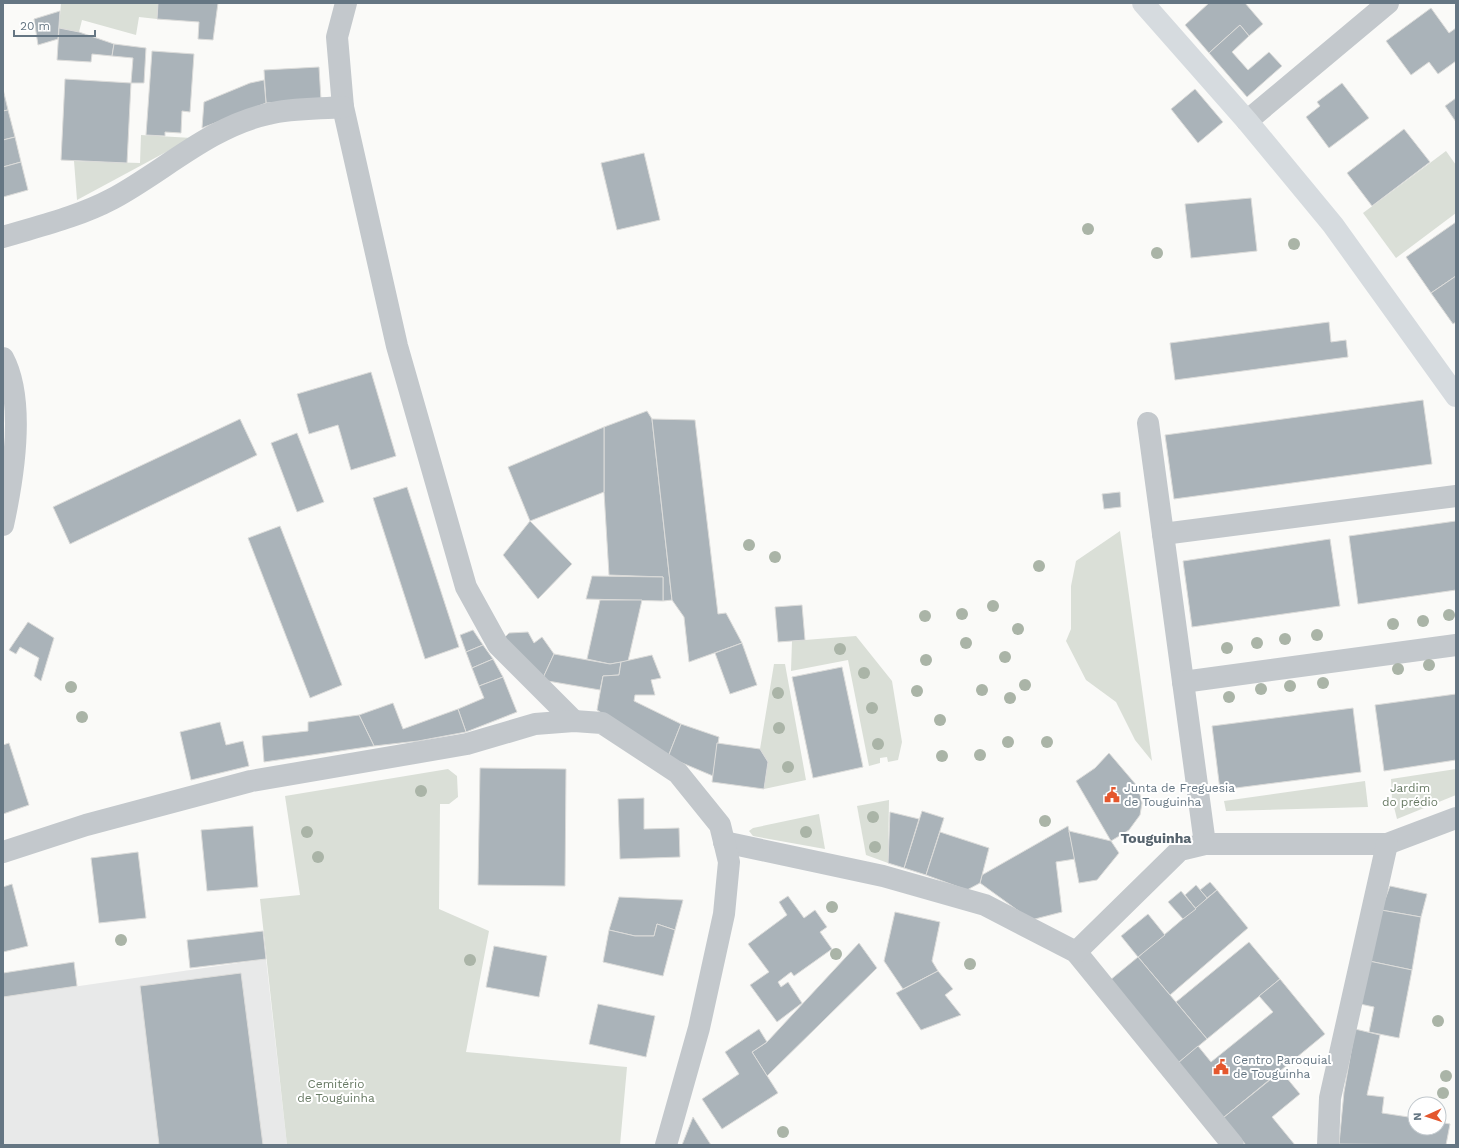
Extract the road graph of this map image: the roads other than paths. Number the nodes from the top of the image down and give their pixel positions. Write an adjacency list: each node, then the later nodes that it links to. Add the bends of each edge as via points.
1 (346, 3): 4 (street, via 337,37)
2 (1143, 3): 5 (main road)
3 (1388, 3): 5 (street)
4 (343, 107): 6 (street, via 268,114 239,123 185,152 112,199 80,213); 15 (street, via 397,346 466,586 498,645)
5 (1246, 121): 8 (main road, via 1333,225)
6 (3, 237)
7 (3, 358): 11 (street, via 15,400 15,446)
8 (1456, 396)
9 (1148, 423): 12 (street)
10 (1456, 496): 12 (street)
11 (3, 525)
12 (1163, 534): 14 (street)
13 (1456, 645): 14 (street)
14 (1183, 682): 18 (street)
15 (574, 721): 17 (street, via 602,723 678,772 720,825); 20 (street, via 535,724 467,744 251,781 86,825)
16 (1456, 818): 19 (street)
17 (724, 842): 21 (street, via 883,876 985,905); 22 (street, via 729,862 724,914 699,1028)
18 (1205, 844): 19 (street); 21 (street, via 1180,850)
19 (1387, 844): 24 (street, via 1330,1098)
20 (3, 852)
21 (1076, 952): 23 (street)
22 (666, 1145)
23 (1233, 1145)
24 (1328, 1145)

